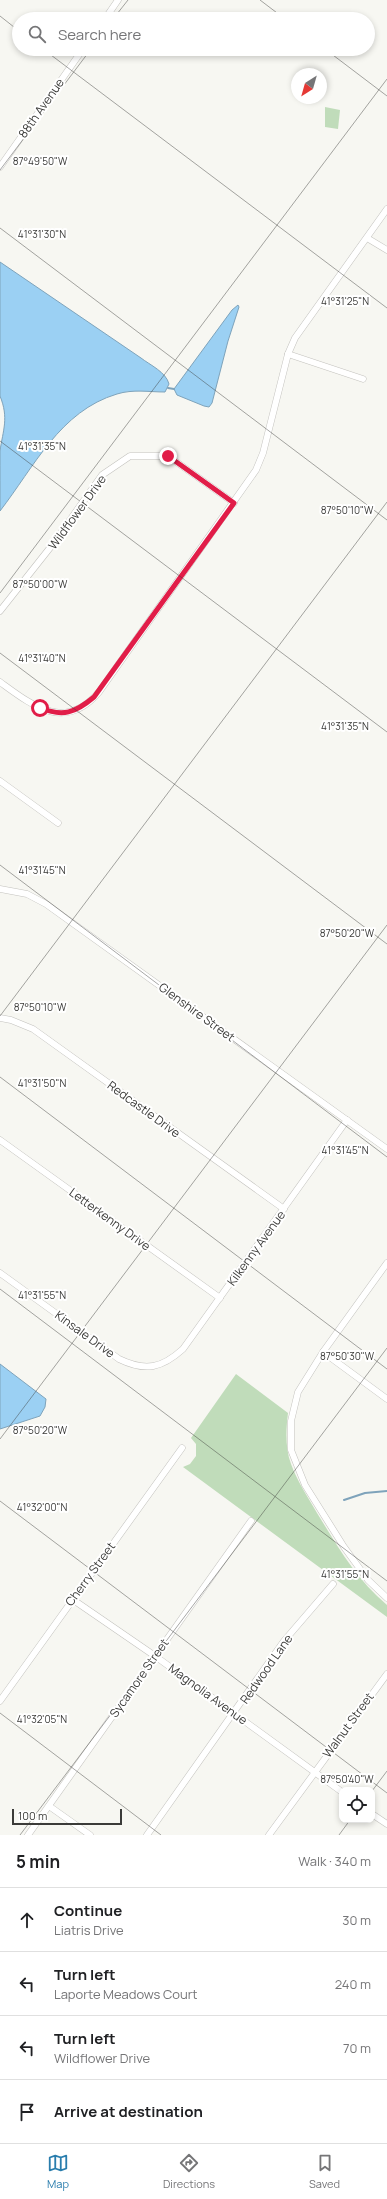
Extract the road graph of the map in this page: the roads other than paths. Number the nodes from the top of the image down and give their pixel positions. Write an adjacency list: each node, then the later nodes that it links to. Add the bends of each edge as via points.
1 (118, 0): 2 (street)
2 (109, 12)
3 (78, 56): 4 (street, 88th Avenue)
4 (0, 166)
5 (387, 209): 6 (street)
6 (367, 238): 7 (street); 8 (street, via 295,338)
7 (387, 250)
8 (288, 354): 9 (street); 10 (street, via 261,460)
9 (363, 379)
10 (234, 503): 11 (street, Wildflower Drive, via 168,456 130,456 102,475 53,544); 12 (street, via 99,692 88,702 72,712 54,714)
11 (0, 611)
12 (0, 682)
13 (0, 781): 14 (street)
14 (58, 823)
15 (0, 889): 17 (street, Glenshire Street, via 27,894 46,904)
16 (0, 1018): 20 (street, Redcastle Drive, via 33,1029)
17 (347, 1120): 19 (street, Glenshire Street); 20 (street, Kilkenny Avenue)
18 (0, 1140): 23 (street, Letterkenny Drive)
19 (387, 1149)
20 (284, 1209): 23 (street, Kilkenny Avenue)
21 (387, 1264): 24 (street)
22 (0, 1273): 25 (street, Kinsale Drive, via 119,1359 134,1366)
23 (220, 1298): 25 (street, Kilkenny Avenue, via 183,1348 171,1360)
24 (323, 1352): 26 (street); 30 (street, via 298,1392 291,1421 291,1450 305,1485 344,1547 368,1580)
25 (155, 1367)
26 (387, 1399)
27 (182, 1448): 31 (street, Cherry Street)
28 (251, 1521): 32 (street, Sycamore Street)
29 (333, 1584): 35 (street, Redwood Lane, via 284,1641)
30 (387, 1598)
31 (72, 1599): 32 (street, Magnolia Avenue); 34 (street, Cherry Street)
32 (155, 1656): 35 (street, Magnolia Avenue); 38 (street, Sycamore Street)
33 (387, 1674): 36 (street, Walnut Street)
34 (0, 1701)
35 (234, 1714): 36 (street, Magnolia Avenue); 43 (street, Redwood Lane)
36 (314, 1772): 37 (street, Magnolia Avenue); 44 (street, Walnut Street)
37 (339, 1790)
38 (49, 1806): 41 (street, Sycamore Street); 42 (street)
39 (375, 1816): 40 (street)
40 (387, 1824)
41 (28, 1835)
42 (90, 1835)
43 (147, 1835)
44 (269, 1835)

